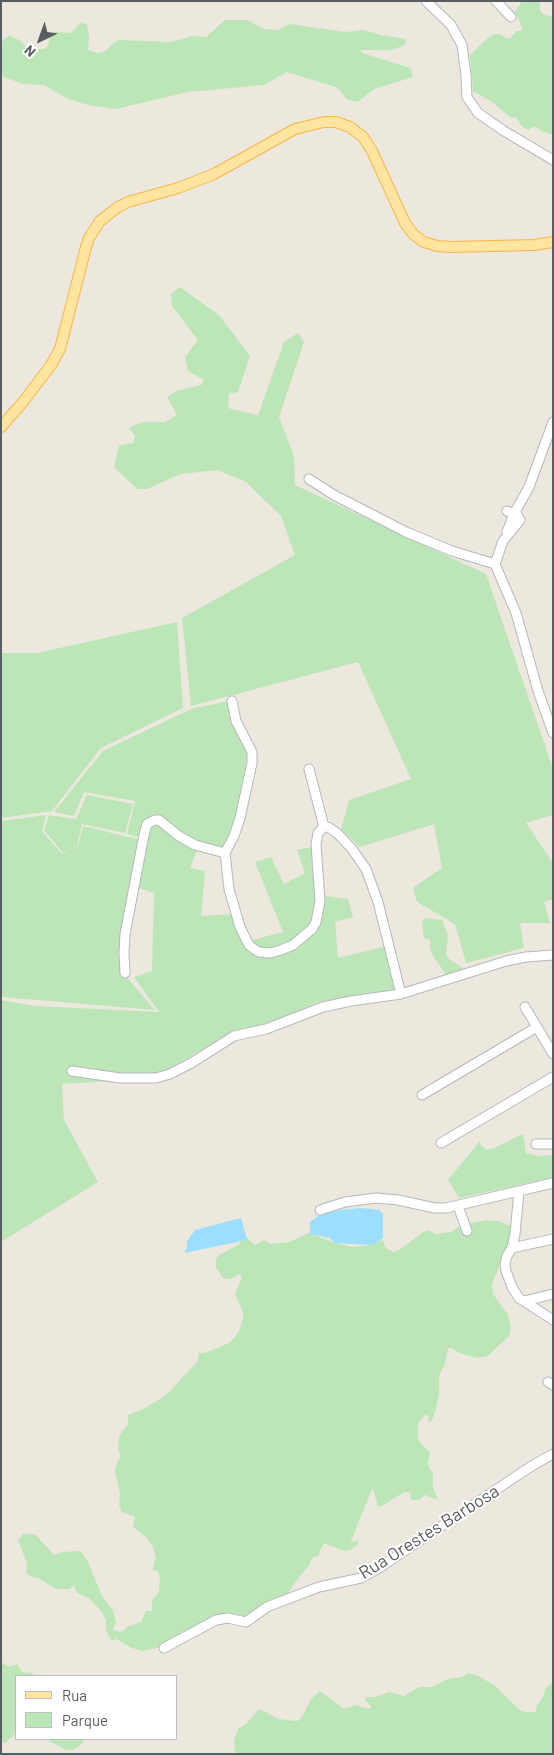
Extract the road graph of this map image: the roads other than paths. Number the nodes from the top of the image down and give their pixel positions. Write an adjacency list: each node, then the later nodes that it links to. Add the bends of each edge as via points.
1 (426, 1): 4 (street, via 451,25 462,45 467,98 478,114)
2 (496, 1): 3 (street)
3 (511, 17)
4 (553, 160)
5 (553, 242): 7 (main road, via 452,247 424,242 405,222 363,137 336,122 294,129 214,174 128,202 100,221 86,247 60,349)
6 (553, 422): 9 (street, via 529,487)
7 (1, 427)
8 (308, 479): 9 (street, via 406,532)
9 (494, 564): 11 (street, via 516,612)
10 (232, 701): 14 (street, via 236,721 252,752 252,763 240,818)
11 (553, 733)
12 (309, 769): 13 (street)
13 (324, 827): 14 (street, via 316,844 320,901 316,922 293,946 270,953 259,952 249,945 240,927 229,889); 17 (street, via 352,848 366,869 378,902)
14 (225, 853): 16 (street, via 196,845 159,820 147,824 125,934)
15 (553, 955): 17 (street, via 506,961)
16 (125, 973)
17 (401, 994): 21 (street, via 323,1008 266,1029 234,1036 193,1062 156,1078 120,1078)
18 (525, 1007): 19 (street)
19 (537, 1028): 20 (street); 23 (street)
20 (553, 1054)
21 (72, 1071)
22 (553, 1077): 24 (street)
23 (422, 1095)
24 (440, 1143)
25 (536, 1144): 26 (street)
26 (553, 1144)
27 (553, 1183): 28 (street)
28 (519, 1191): 29 (street); 33 (street)
29 (458, 1206): 30 (street, via 434,1208 376,1198 345,1202); 31 (street)
30 (320, 1210)
31 (467, 1231)
32 (553, 1239): 33 (street)
33 (512, 1248): 35 (street, via 505,1264 506,1272 518,1298)
34 (553, 1294): 35 (street)
35 (524, 1302): 36 (street)
36 (553, 1320)
37 (553, 1454): 38 (street, Rua Orestes Barbosa, via 361,1578 319,1587 277,1603 246,1622 228,1618 216,1620)
38 (164, 1648)

